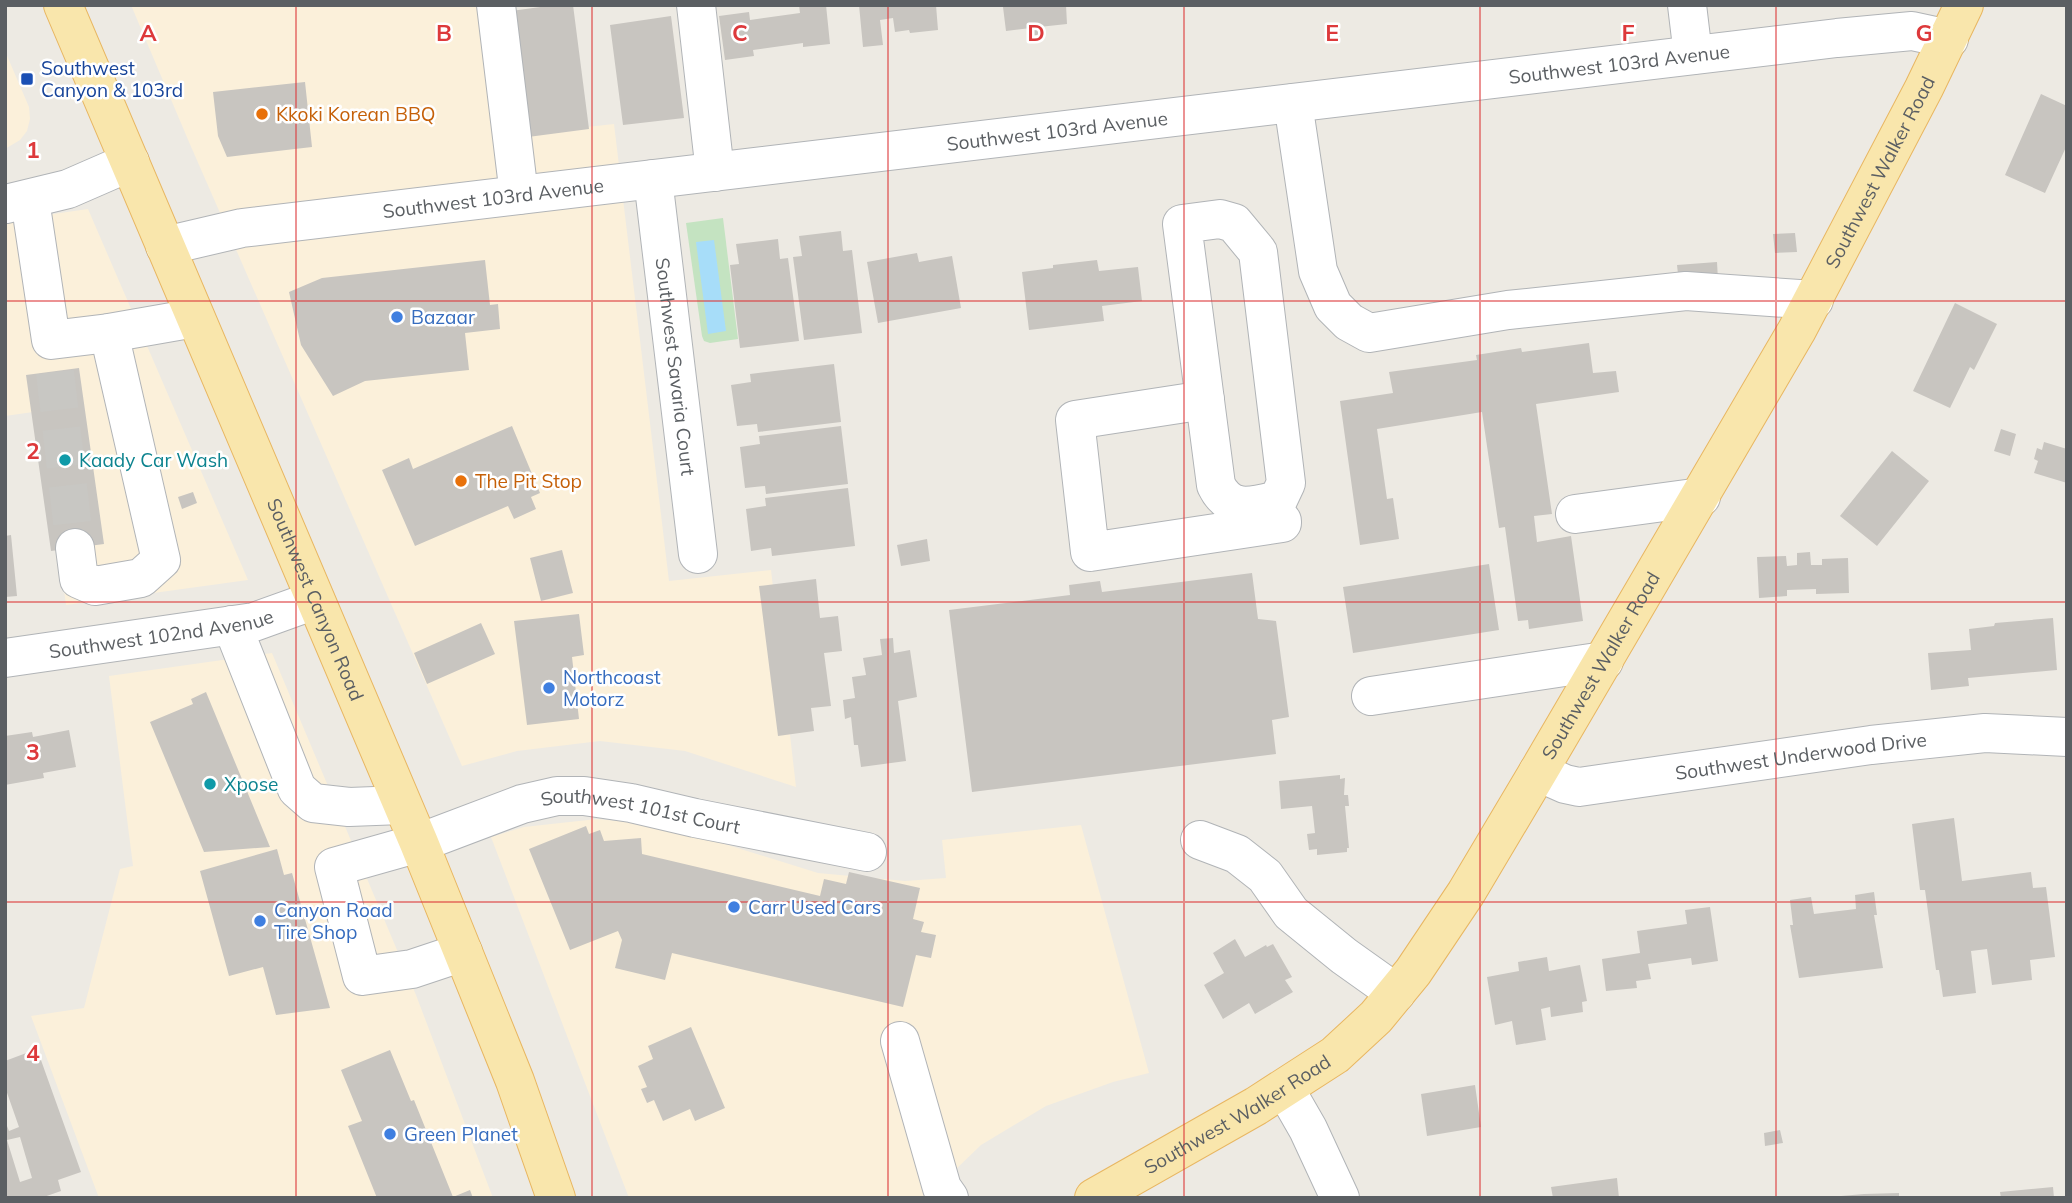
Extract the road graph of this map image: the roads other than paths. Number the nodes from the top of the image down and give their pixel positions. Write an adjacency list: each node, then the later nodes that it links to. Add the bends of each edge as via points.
1 (62, 5): 8 (main road, Southwest Canyon Road)
2 (496, 5): 11 (street)
3 (696, 5): 9 (street)
4 (1687, 5): 6 (street)
5 (1957, 22): 6 (street, Southwest 103rd Avenue); 16 (main road, Southwest Walker Road)
6 (1693, 55): 7 (street, Southwest 103rd Avenue)
7 (1293, 103): 9 (street, Southwest 103rd Avenue); 13 (street)
8 (130, 162): 12 (street, via 68,189); 14 (main road, Southwest Canyon Road)
9 (715, 172): 10 (street, Southwest 103rd Avenue)
10 (653, 179): 11 (street, Southwest 103rd Avenue); 24 (street, Southwest Savaria Court)
11 (519, 195): 14 (street, Southwest 103rd Avenue, via 242,228)
12 (17, 202): 18 (street, via 53,356)
13 (1314, 243): 15 (street); 16 (street, via 1318,271 1333,306 1369,333 1508,310 1686,291)
14 (165, 246): 17 (main road, Southwest Canyon Road)
15 (1258, 252): 19 (street, via 1234,223 1220,219 1182,224); 21 (street, via 1286,482)
16 (1814, 300): 20 (main road, Southwest Walker Road)
17 (195, 318): 18 (street); 25 (main road, Southwest Canyon Road)
18 (110, 333): 23 (street, via 161,560 141,578 95,586 79,579)
19 (1205, 400): 21 (street, via 1221,495 1245,507); 21 (street, via 1075,421 1090,552 1282,523)
20 (1701, 497): 22 (street); 28 (main road, Southwest Walker Road)
21 (1278, 500)
22 (1575, 514)
23 (75, 548)
24 (698, 554)
25 (315, 600): 26 (street, Southwest 102nd Avenue, via 259,621); 32 (main road, Southwest Canyon Road)
26 (232, 625): 27 (street, Southwest 102nd Avenue); 32 (street, via 297,789 313,803)
27 (5, 658)
28 (1604, 661): 29 (street); 31 (main road, Southwest Walker Road)
29 (1371, 695)
30 (2067, 737): 31 (street, Southwest Underwood Drive, via 1984,733 1579,787)
31 (1538, 772): 37 (main road, Southwest Walker Road, via 1458,904)
32 (402, 805): 34 (main road, Southwest Canyon Road)
33 (1200, 840): 37 (street, via 1237,854 1265,876 1291,913)
34 (419, 843): 35 (street, Southwest 101st Court, via 522,804 584,796); 36 (main road, Southwest Canyon Road); 36 (street, Southwest 101st Court, via 334,867 362,976 412,969)
35 (867, 852)
36 (463, 952): 40 (main road, Southwest Canyon Road)
37 (1396, 993): 39 (main road, Southwest Walker Road, via 1335,1055)
38 (900, 1041): 41 (street, via 942,1188)
39 (1285, 1089): 42 (main road, Southwest Walker Road); 43 (street)
40 (556, 1198)
41 (949, 1198)
42 (1094, 1198)
43 (1340, 1198)

